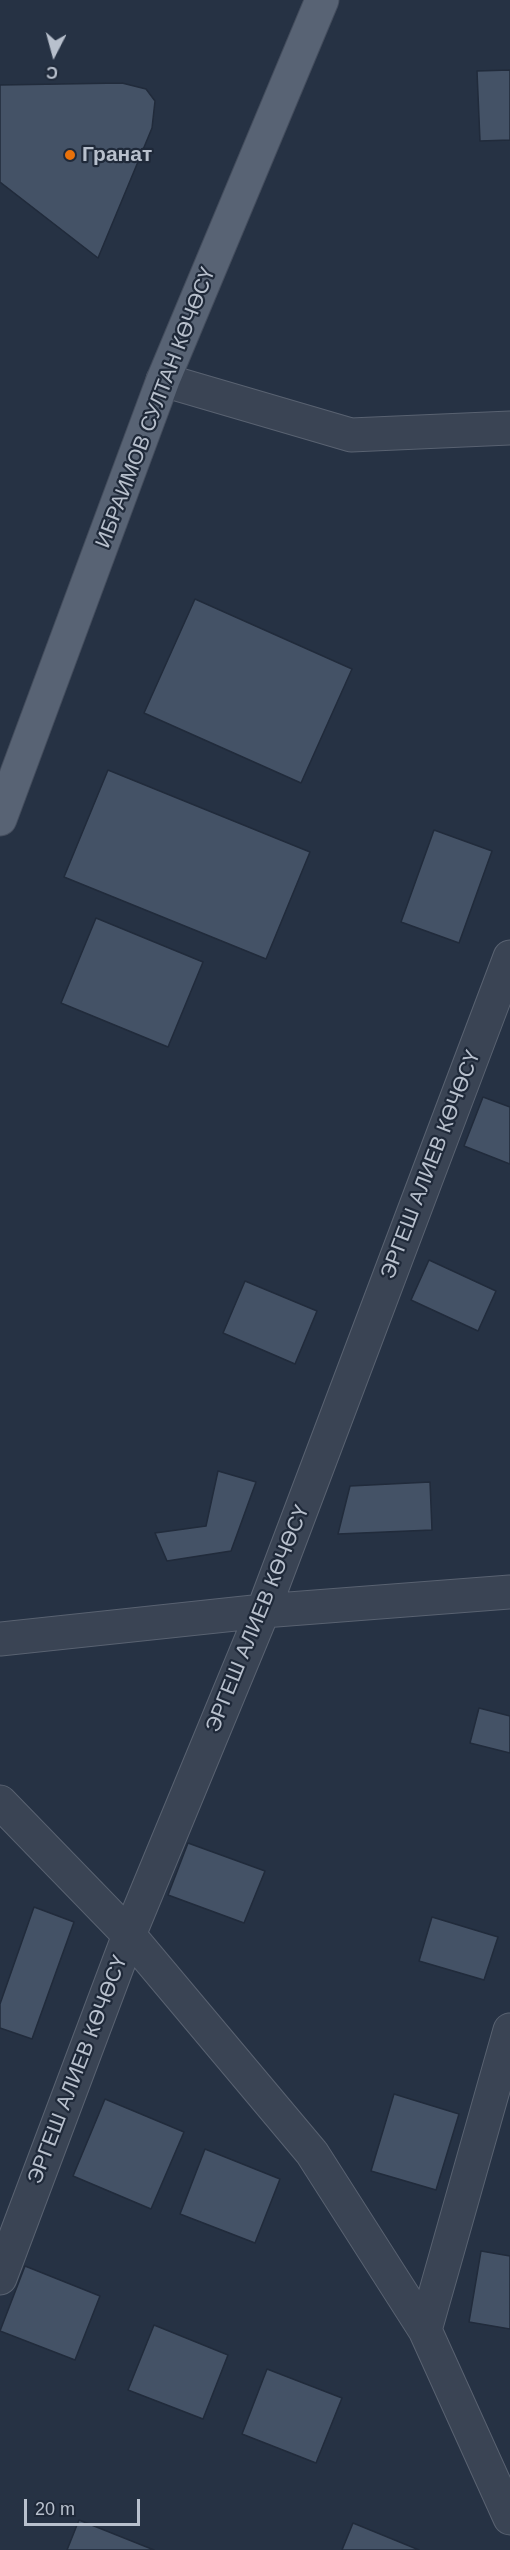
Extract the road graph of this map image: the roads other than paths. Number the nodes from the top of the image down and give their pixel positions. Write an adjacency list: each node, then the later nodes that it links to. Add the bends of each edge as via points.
1 (322, 0): 2 (main road, ИБРАИМОВ СУЛТАН КӨЧӨСҮ)
2 (163, 380): 3 (street, via 351,435); 4 (main road, ИБРАИМОВ СУЛТАН КӨЧӨСҮ)
3 (510, 428)
4 (0, 819)
5 (510, 957): 7 (street, ЭРГЕШ АЛИЕВ КӨЧӨСҮ)
6 (510, 1592): 7 (street)
7 (263, 1611): 8 (street); 10 (street, ЭРГЕШ АЛИЕВ КӨЧӨСҮ)
8 (0, 1639)
9 (0, 1802): 10 (street)
10 (129, 1935): 12 (street, ЭРГЕШ АЛИЕВ КӨЧӨСҮ); 13 (street, via 312,2153)
11 (510, 2030): 13 (street)
12 (0, 2278)
13 (425, 2330): 14 (street)
14 (510, 2518)

